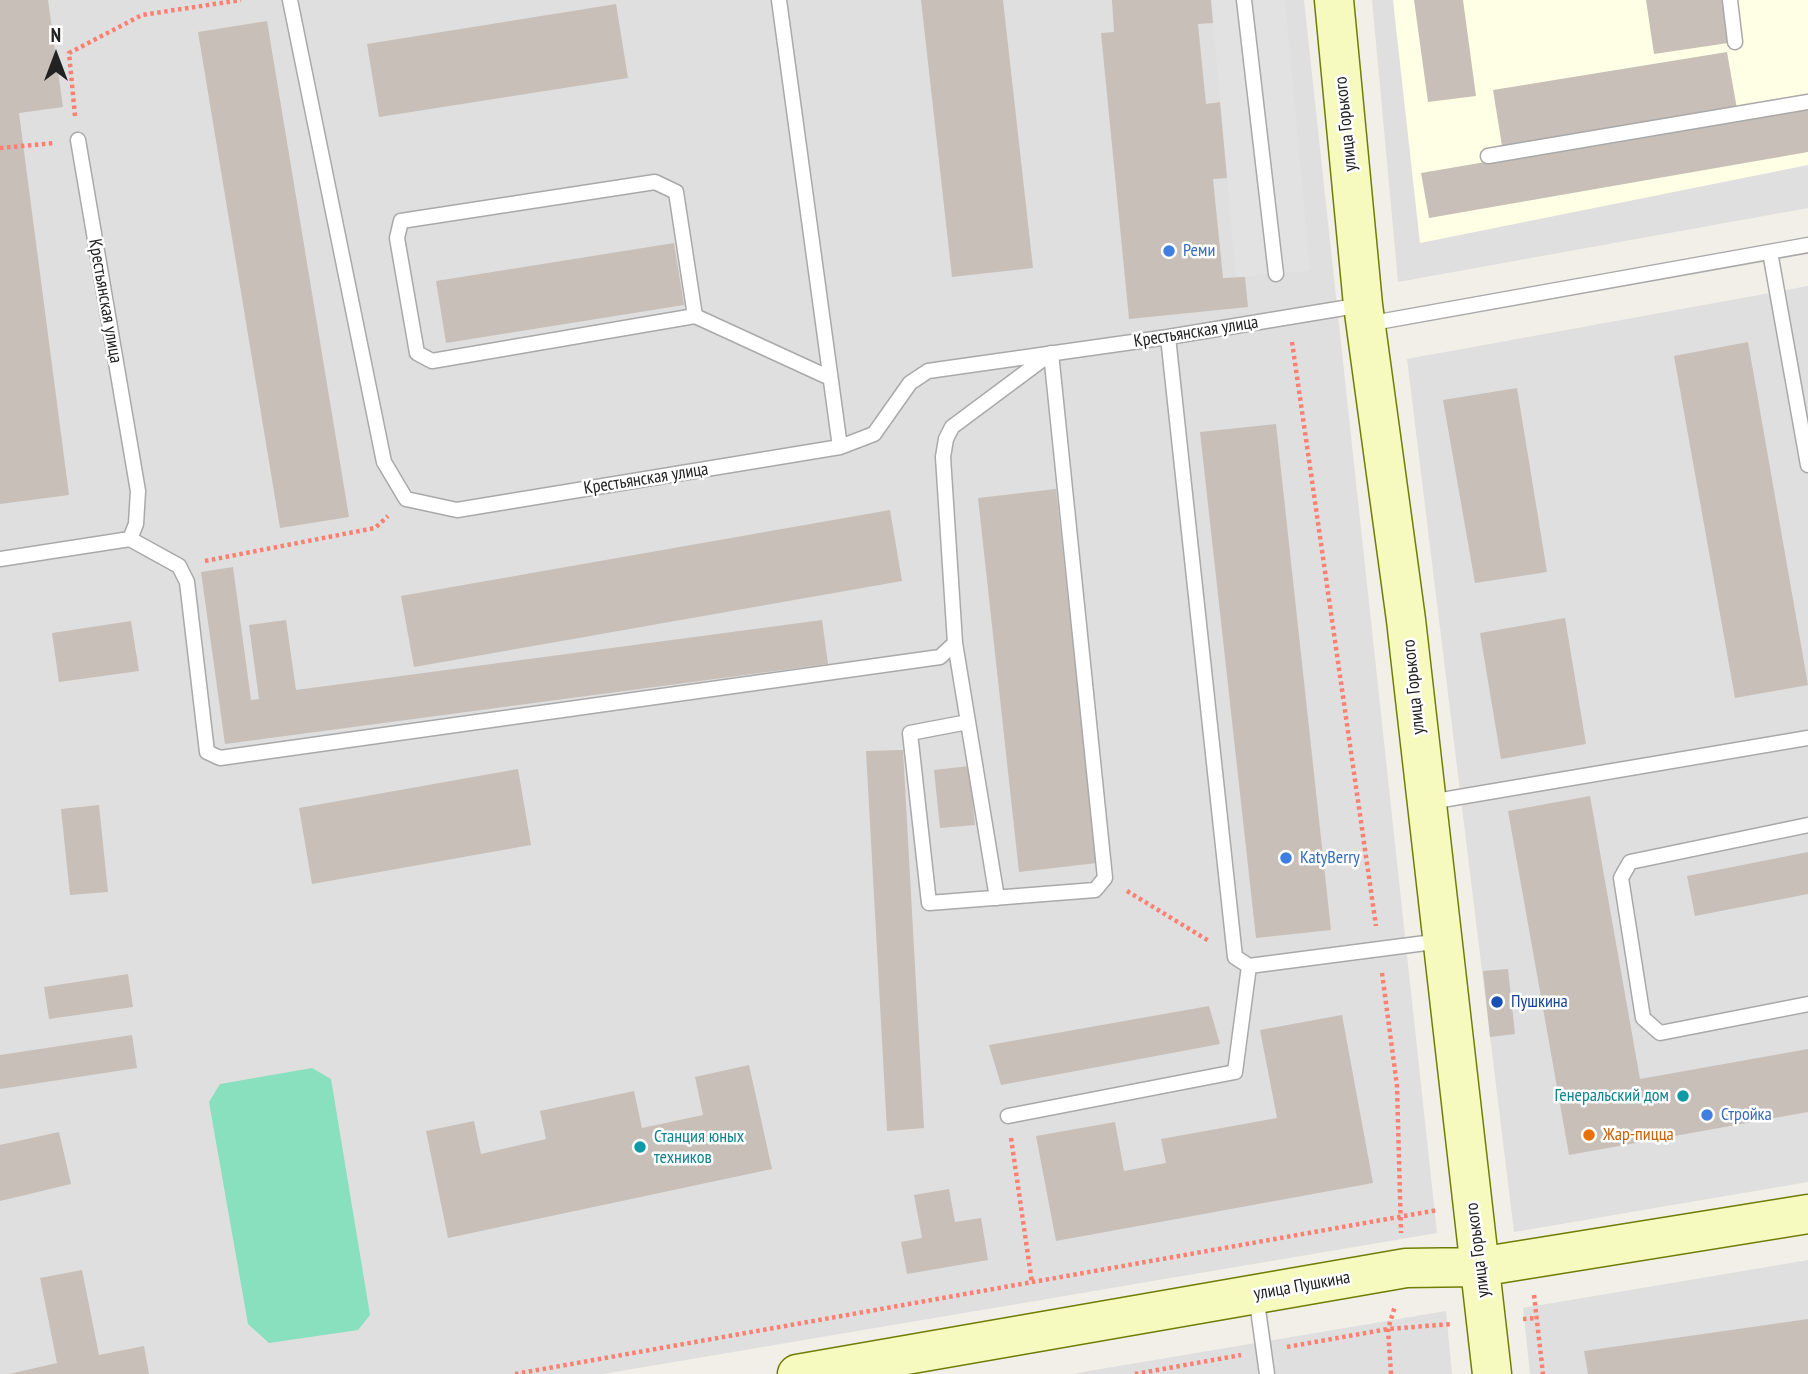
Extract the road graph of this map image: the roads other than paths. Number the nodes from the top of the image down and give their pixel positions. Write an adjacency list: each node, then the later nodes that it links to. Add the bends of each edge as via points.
1 (290, 0): 18 (lane, Крестьянская улица, via 384,462 406,499 457,510)
2 (779, 0): 17 (lane)
3 (1244, 0): 12 (lane)
4 (1334, 0): 13 (main road, улица Горького)
5 (1730, 0): 6 (lane)
6 (1735, 42)
7 (1808, 102): 9 (lane)
8 (78, 141): 20 (lane, Крестьянская улица, via 138,491)
9 (1488, 156)
10 (1808, 245): 11 (lane, Крестьянская улица)
11 (1770, 252): 13 (lane, Крестьянская улица); 19 (lane)
12 (1276, 274)
13 (1365, 315): 15 (lane, Крестьянская улица, via 1289,317); 25 (main road, улица Горького)
14 (695, 316): 14 (lane, via 676,192 655,182 401,222 397,238 417,353 432,361); 17 (lane)
15 (1168, 337): 16 (lane, Крестьянская улица); 29 (lane, via 1235,957)
16 (1051, 353): 18 (lane, Крестьянская улица, via 928,370 910,383 874,434); 22 (lane, via 952,427 946,439 943,457); 27 (lane, via 1105,878 1095,890)
17 (830, 378): 18 (lane)
18 (840, 447)
19 (1808, 465)
20 (130, 539): 21 (lane); 22 (lane, via 179,566 187,582 208,752 220,758 940,657)
21 (0, 559)
22 (955, 643): 23 (lane)
23 (968, 722): 27 (lane); 27 (lane, via 910,733 929,903)
24 (1808, 738): 25 (lane)
25 (1427, 803): 28 (main road, улица Горького)
26 (1808, 825): 30 (lane, via 1630,862 1621,878 1643,1018 1660,1033)
27 (997, 898)
28 (1442, 941): 29 (lane); 33 (main road, улица Горького)
29 (1249, 965): 31 (lane, via 1235,1072)
30 (1808, 1004)
31 (1008, 1116)
32 (1808, 1214): 33 (main road, улица Пушкина)
33 (1479, 1267): 34 (main road, улица Пушкина, via 1406,1268); 37 (main road, улица Горького)
34 (1256, 1294): 35 (main road, улица Пушкина); 36 (lane)
35 (797, 1374)
36 (1267, 1374)
37 (1492, 1374)

